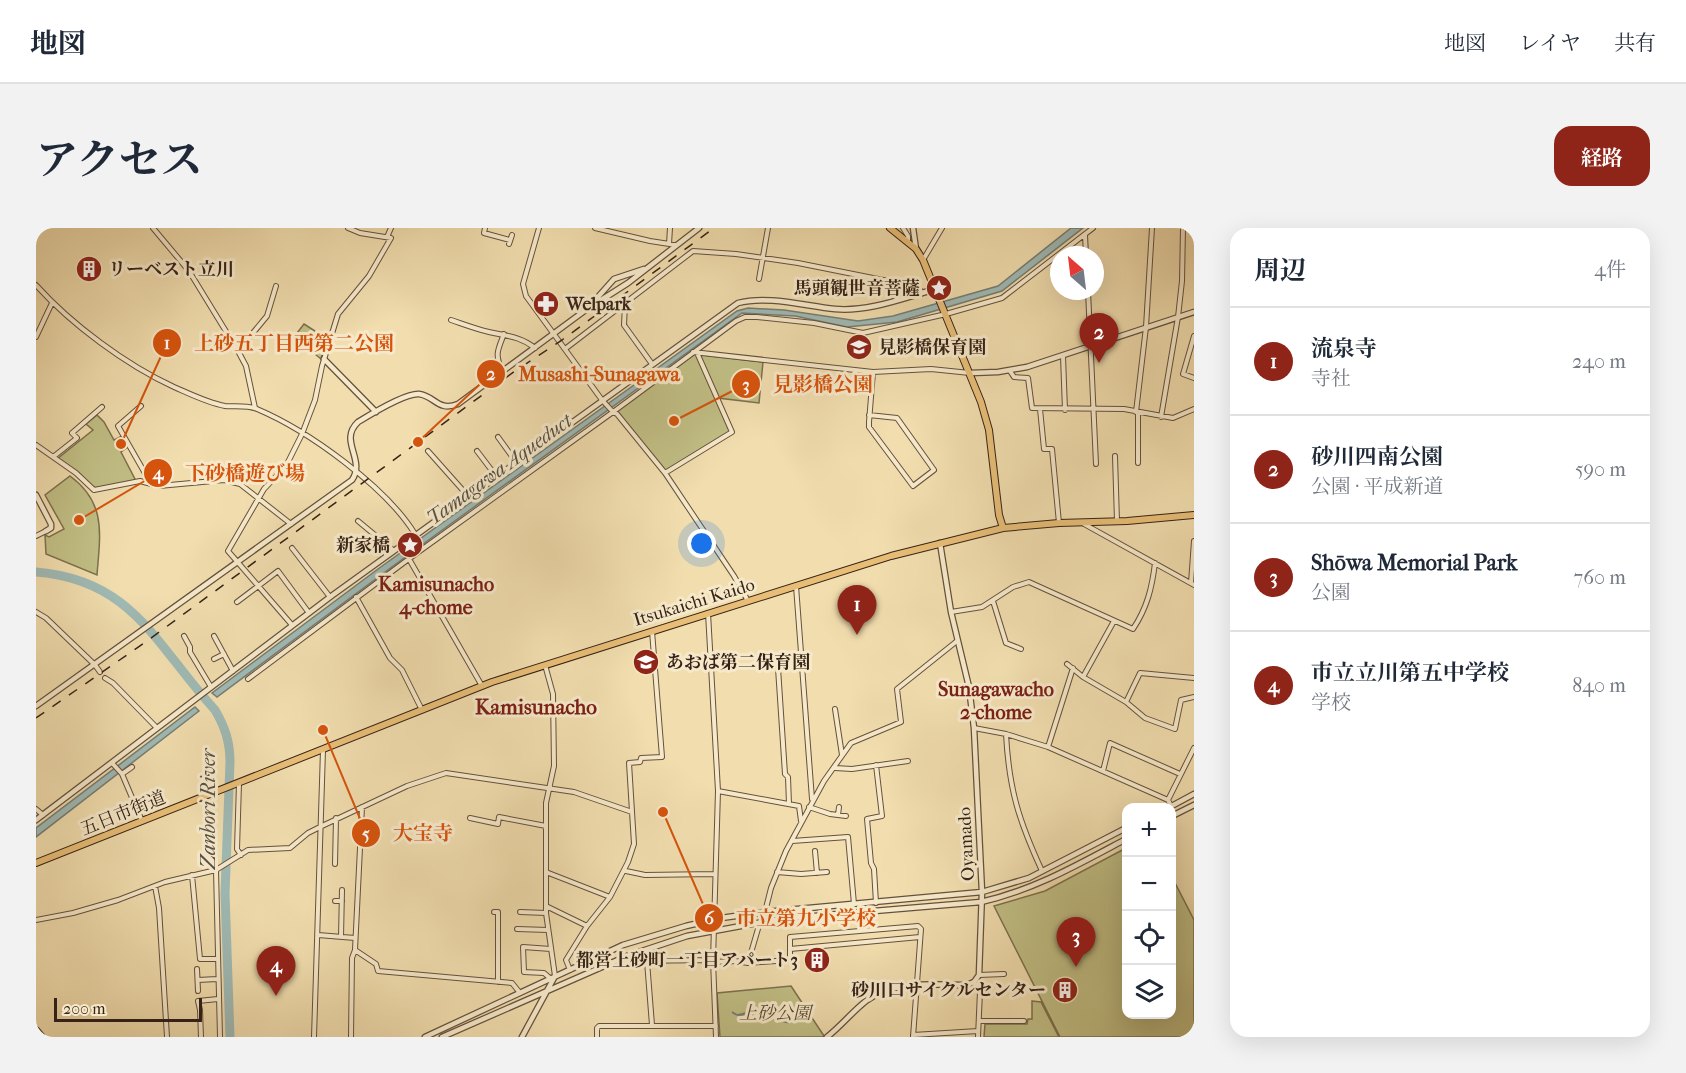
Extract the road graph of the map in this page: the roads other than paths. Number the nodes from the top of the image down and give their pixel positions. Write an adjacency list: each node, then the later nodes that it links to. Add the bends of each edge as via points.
1 (153, 228): 49 (street, via 189,272)
2 (348, 228): 18 (street)
3 (391, 228): 18 (street)
4 (485, 228): 19 (street, via 484,233)
5 (539, 228): 43 (street, via 523,288)
6 (595, 228): 21 (street)
7 (670, 228): 21 (street)
8 (699, 228): 22 (street)
9 (768, 228): 25 (street)
10 (890, 228): 20 (main road)
11 (903, 228): 20 (street)
12 (913, 228): 24 (street)
13 (942, 228): 26 (street)
14 (1093, 228): 17 (street)
15 (1152, 228): 41 (street)
16 (1183, 228): 39 (street)
17 (1085, 235): 23 (street); 38 (street, via 1002,298)
18 (387, 237): 52 (street, via 391,238 380,261 338,314)
19 (510, 240)
20 (908, 242): 24 (main road)
21 (669, 244): 22 (street)
22 (676, 245): 27 (street)
23 (1086, 246)
24 (916, 249): 26 (main road)
25 (763, 258): 28 (street); 32 (street, via 918,287); 35 (street, via 693,251)
26 (923, 260): 31 (main road)
27 (646, 268): 36 (street); 36 (street, via 614,279)
28 (759, 279)
29 (36, 285): 34 (street)
30 (276, 285): 49 (street, via 267,316)
31 (937, 292): 32 (street); 38 (main road)
32 (921, 293): 53 (street, via 870,307 845,309 750,300 738,303)
33 (1088, 300): 46 (street)
34 (52, 303): 45 (street); 62 (street, via 146,373 211,402)
35 (625, 303): 48 (street); 53 (street, via 624,325)
36 (587, 309): 43 (street)
37 (1194, 312): 39 (street)
38 (946, 313): 50 (street, via 863,333 802,321 745,317); 57 (main road)
39 (1178, 317): 41 (street); 71 (street)
40 (451, 320): 42 (street)
41 (1146, 327): 46 (street); 69 (street)
42 (504, 334): 47 (street); 55 (street, via 497,357)
43 (554, 334): 47 (street); 48 (street)
44 (1194, 336): 58 (street, via 1184,374)
45 (36, 337)
46 (1091, 346): 51 (street); 64 (street)
47 (535, 348): 55 (street)
48 (565, 349): 59 (street)
49 (238, 351): 62 (street, via 246,366)
50 (695, 353): 56 (street); 67 (street); 83 (street, via 732,432)
51 (1063, 356): 54 (street); 66 (street)
52 (324, 360): 68 (street); 72 (street)
53 (652, 364): 59 (street)
54 (1010, 371): 57 (street); 63 (street, via 1014,377 1028,378 1031,408)
55 (502, 372): 68 (street, via 452,406 441,406 413,394)
56 (873, 372): 57 (street, via 931,369); 70 (street)
57 (971, 373): 95 (main road, via 989,430)
58 (1194, 378)
59 (603, 401): 67 (street); 79 (street)
60 (141, 406): 85 (street, via 118,426)
61 (102, 407): 78 (street, via 72,433 77,438)
62 (255, 408): 72 (street)
63 (1040, 409): 66 (street); 92 (street, via 1044,449 1052,448)
64 (1094, 409): 66 (street); 69 (street); 81 (street)
65 (1194, 409): 71 (street, via 1173,418)
66 (1065, 410)
67 (612, 411): 83 (street); 104 (street)
68 (376, 412): 82 (street, via 351,431)
69 (1137, 412): 71 (street); 80 (street)
70 (869, 415): 70 (street, via 897,418 934,470 913,486 868,426)
71 (1161, 417)
72 (302, 434): 82 (street); 88 (street, via 286,466)
73 (498, 437): 79 (street)
74 (36, 445): 78 (street)
75 (428, 451): 87 (street)
76 (477, 451): 84 (street)
77 (1115, 456): 91 (street)
78 (53, 457): 85 (street, via 94,490)
79 (516, 462): 84 (street)
80 (1138, 463)
81 (1096, 464)
82 (357, 472): 94 (street, via 344,487); 97 (street, via 399,512)
83 (665, 473): 112 (street)
84 (496, 476): 87 (street)
85 (150, 483): 88 (street, via 159,486 224,480 240,484)
86 (36, 495): 96 (street, via 51,524)
87 (468, 496): 97 (street)
88 (259, 498): 94 (street); 105 (street, via 228,550)
89 (1194, 515): 91 (main road, Itsukaichi Kaido)
90 (358, 521): 103 (street)
91 (1117, 521): 93 (main road, Itsukaichi Kaido)
92 (1059, 522): 93 (main road, Itsukaichi Kaido); 95 (main road, Itsukaichi Kaido)
93 (1080, 522): 106 (street)
94 (292, 524): 105 (street)
95 (1003, 528): 100 (main road, Itsukaichi Kaido)
96 (46, 531): 98 (street)
97 (415, 534): 101 (street)
98 (36, 536)
99 (1194, 541): 107 (street)
100 (940, 543): 109 (main road, Itsukaichi Kaido); 116 (street, Oyamado)
101 (402, 546): 103 (street); 104 (street)
102 (291, 548): 110 (street)
103 (393, 550): 110 (street)
104 (409, 556): 111 (street); 139 (street)
105 (238, 563): 108 (street); 130 (street)
106 (1155, 563): 107 (street); 119 (street, via 1152,590 1133,629)
107 (1192, 584)
108 (258, 586): 114 (street); 117 (street, via 278,571); 120 (street)
109 (796, 586): 112 (main road, Itsukaichi Kaido); 166 (street)
110 (330, 597): 117 (street)
111 (356, 597): 137 (street); 145 (street)
112 (748, 601): 118 (main road, Itsukaichi Kaido)
113 (993, 601): 116 (street, via 982,607); 119 (street, via 1013,587 1029,582); 125 (street, via 1006,643)
114 (237, 602)
115 (36, 612): 130 (street)
116 (951, 612): 124 (street, Oyamado)
117 (309, 613): 120 (street)
118 (708, 613): 121 (main road, Itsukaichi Kaido); 164 (street)
119 (1114, 621): 135 (street)
120 (292, 626): 133 (street)
121 (652, 630): 128 (main road, Itsukaichi Kaido); 176 (street, via 662,757 629,763)
122 (184, 636): 140 (street)
123 (214, 636): 126 (street)
124 (957, 641): 147 (street, Oyamado); 152 (street, via 897,689 901,722 851,743)
125 (1021, 649)
126 (224, 654): 127 (street); 133 (street)
127 (214, 659)
128 (544, 664): 139 (main road, Itsukaichi Kaido); 163 (street, via 553,694 554,766)
129 (1067, 664): 132 (street)
130 (95, 665): 134 (street); 143 (street)
131 (778, 668): 170 (street)
132 (1072, 668): 135 (street); 149 (street)
133 (233, 671): 140 (street)
134 (100, 672)
135 (1083, 677): 142 (street)
136 (105, 678): 146 (street)
137 (248, 678)
138 (1194, 678): 142 (street, via 1140,673)
139 (482, 686): 145 (main road, Itsukaichi Kaido)
140 (209, 689): 146 (street)
141 (1194, 697): 142 (street, via 1181,700 1175,729 1145,718)
142 (1126, 702)
143 (36, 706)
144 (835, 709): 152 (street)
145 (422, 710): 151 (main road, Itsukaichi Kaido)
146 (158, 728): 154 (street)
147 (974, 728): 148 (street); 206 (street, Oyamado)
148 (1006, 734): 149 (street); 197 (street, via 1017,813)
149 (1048, 747): 158 (street)
150 (1194, 747): 160 (street)
151 (322, 750): 161 (main road, Itsukaichi Kaido); 186 (street)
152 (842, 756): 157 (street)
153 (908, 761): 155 (street)
154 (114, 765): 159 (street); 178 (street)
155 (876, 765): 157 (street); 211 (street, via 882,816 867,819)
156 (132, 767): 159 (street)
157 (834, 768): 166 (street)
158 (1103, 771): 160 (street, via 1110,743); 167 (street)
159 (121, 774): 184 (street)
160 (1180, 774): 167 (street)
161 (237, 784): 162 (main road, Itsukaichi Kaido); 192 (street, via 237,849)
162 (221, 790): 184 (main road, 五日市街道)
163 (548, 790): 172 (street, via 441,773); 176 (street, via 574,792); 187 (street)
164 (718, 791): 170 (street); 202 (street)
165 (1194, 794): 169 (street)
166 (813, 800): 173 (street)
167 (1168, 800): 168 (street)
168 (1168, 803)
169 (1176, 803)
170 (789, 804): 185 (street, via 799,806)
171 (1194, 805): 177 (street)
172 (362, 807): 181 (street); 228 (street)
173 (809, 807): 179 (street); 185 (street)
174 (839, 807): 179 (street)
175 (36, 809): 178 (street)
176 (632, 812): 196 (street, via 634,844)
177 (1176, 814)
178 (43, 815): 183 (street)
179 (838, 815): 180 (street)
180 (846, 816)
181 (336, 818): 186 (street); 194 (street)
182 (470, 818): 187 (street, via 498,824 499,818)
183 (36, 820)
184 (142, 821): 193 (main road, 五日市街道)
185 (801, 821): 190 (street)
186 (322, 826): 192 (street, via 290,848 248,850); 225 (street)
187 (546, 826): 198 (street)
188 (1122, 830): 197 (street)
189 (1122, 841): 210 (street, via 1028,889)
190 (791, 842): 199 (street); 212 (street, via 848,837)
191 (815, 851): 201 (street)
192 (241, 855): 195 (street)
193 (36, 863)
194 (335, 864)
195 (218, 869): 203 (street); 233 (street)
196 (626, 870): 202 (street, via 645,875); 207 (street)
197 (1042, 871): 206 (street)
198 (546, 872): 207 (street); 213 (street)
199 (777, 872): 201 (street); 216 (street)
200 (827, 872): 201 (street)
201 (817, 873)
202 (715, 874): 218 (street)
203 (192, 875): 204 (street); 233 (street, via 200,959)
204 (155, 886): 219 (street, via 81,911); 259 (street)
205 (342, 890): 209 (street)
206 (982, 892): 210 (street, Oyamado); 211 (street)
207 (610, 897): 221 (street)
208 (335, 901): 209 (street)
209 (342, 901): 226 (street)
210 (981, 902): 220 (street); 240 (street, Oyamado)
211 (876, 903): 212 (street)
212 (854, 904): 216 (street)
213 (546, 906): 217 (street); 221 (street)
214 (494, 912): 244 (street, via 498,912)
215 (520, 912): 217 (street)
216 (765, 912): 218 (street)
217 (546, 913): 223 (street)
218 (714, 919): 224 (street); 238 (street, via 623,945)
219 (36, 920)
220 (760, 922): 224 (street); 236 (street)
221 (587, 926): 238 (street, via 566,960)
222 (517, 929): 223 (street)
223 (548, 930): 229 (street)
224 (715, 930): 232 (street, via 656,944); 235 (street)
225 (318, 935): 226 (street); 262 (street)
226 (341, 937): 228 (street)
227 (920, 937): 230 (street); 230 (street, via 918,927 790,937); 246 (street)
228 (355, 938): 231 (street)
229 (551, 949): 241 (street); 241 (street, via 523,947 524,972 544,973)
230 (790, 949): 236 (street, via 790,960)
231 (355, 950): 244 (street, via 376,964 378,971); 263 (street)
232 (627, 956): 234 (street, via 633,962); 247 (street)
233 (217, 959): 242 (street)
234 (647, 961): 235 (street); 253 (street)
235 (713, 961): 236 (street); 254 (street)
236 (748, 963)
237 (197, 969): 243 (street)
238 (570, 970): 241 (street)
239 (1004, 974): 240 (street)
240 (979, 975): 245 (street)
241 (553, 978): 247 (street); 249 (street)
242 (217, 979): 243 (street); 250 (street)
243 (198, 980): 248 (street)
244 (498, 981): 249 (street, via 512,983)
245 (974, 982): 246 (street); 252 (street, via 980,991)
246 (917, 986): 257 (street); 269 (street, via 897,987 869,999)
247 (548, 990): 265 (street); 266 (street)
248 (198, 991)
249 (520, 993): 264 (street)
250 (218, 999): 260 (street, via 198,1001); 261 (street)
251 (1024, 1021): 252 (street)
252 (979, 1022): 256 (street)
253 (652, 1025): 254 (street); 267 (street, via 599,1026)
254 (716, 1026): 268 (street)
255 (36, 1030): 258 (main road)
256 (978, 1034): 257 (street)
257 (913, 1036)
258 (42, 1037)
259 (167, 1037)
260 (201, 1037)
261 (220, 1037)
262 (314, 1037)
263 (351, 1037)
264 (425, 1037)
265 (442, 1037)
266 (522, 1037)
267 (597, 1037)
268 (716, 1037)
269 (827, 1037)

